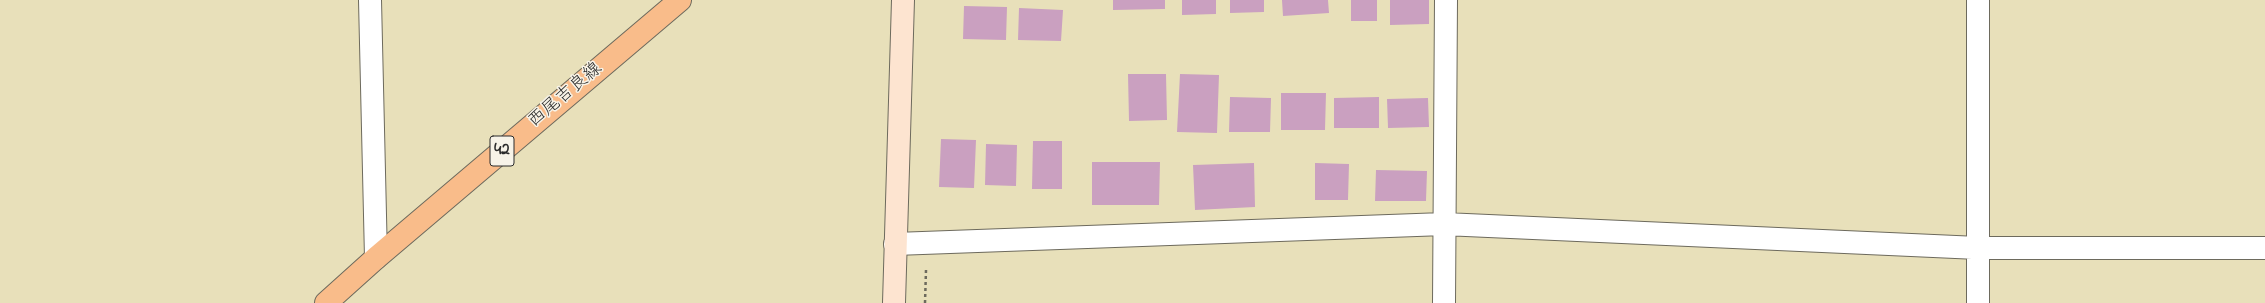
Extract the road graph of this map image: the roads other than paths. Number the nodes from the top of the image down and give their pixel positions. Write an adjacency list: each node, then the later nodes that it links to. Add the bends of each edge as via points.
1 (370, 0): 10 (street)
2 (680, 0): 10 (main road, 西尾吉良線 / 42)
3 (903, 0): 7 (street)
4 (1446, 0): 6 (street)
5 (1978, 0): 8 (street)
6 (1444, 224): 7 (street); 8 (street); 13 (street)
7 (895, 244): 12 (street)
8 (1978, 248): 9 (street); 14 (street)
9 (2265, 248)
10 (376, 258): 11 (main road, 西尾吉良線 / 42)
11 (326, 303)
12 (894, 303)
13 (1444, 303)
14 (1978, 303)

